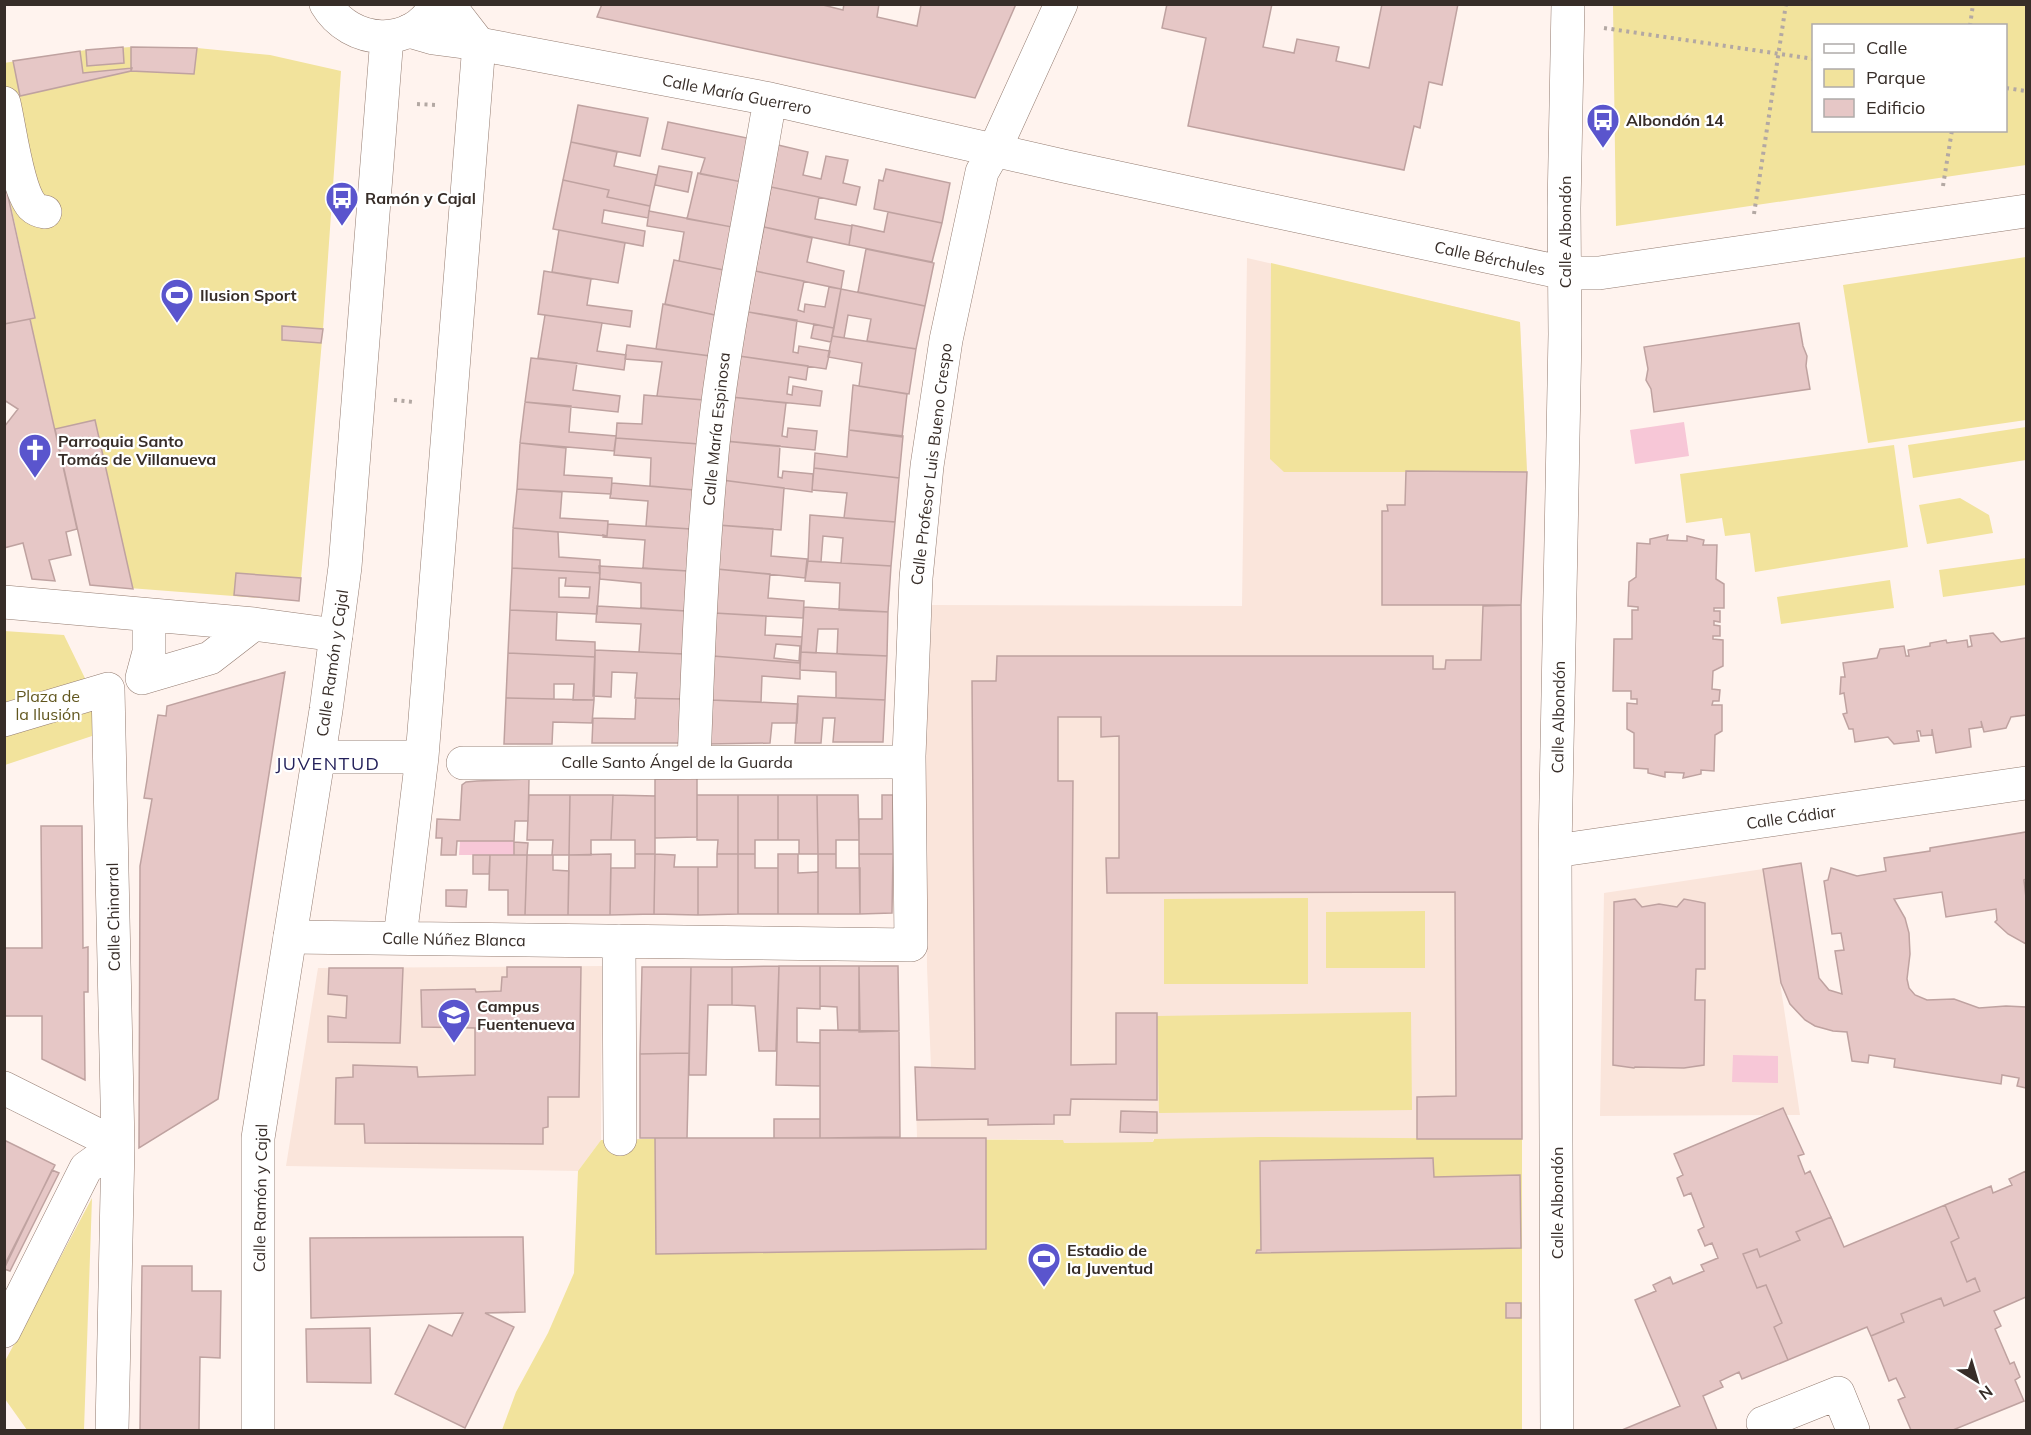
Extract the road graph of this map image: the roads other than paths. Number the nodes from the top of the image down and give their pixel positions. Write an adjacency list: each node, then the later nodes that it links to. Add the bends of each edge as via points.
1 (326, 4): 6 (street, Calle María Guerrero, via 338,21 354,32 370,37)
2 (436, 4): 6 (street, via 423,21)
3 (448, 4): 7 (street)
4 (1061, 4): 10 (street, Calle Profesor Luis Bueno Crespo)
5 (1568, 4): 13 (street, Calle Albondón)
6 (398, 34): 7 (street, Calle María Guerrero); 17 (street, Calle Ramón y Cajal)
7 (479, 44): 8 (street, Calle María Guerrero); 20 (street)
8 (770, 99): 10 (street, Calle María Guerrero); 22 (street, Calle María Espinosa, via 729,319 712,444)
9 (4, 103): 12 (street, via 23,190 31,205)
10 (994, 151): 13 (street, Calle Bérchules); 29 (street, Calle Profesor Luis Bueno Crespo, via 982,172 973,206 946,340 927,466 916,578 909,756)
11 (2026, 211): 13 (street, Calle Bérchules, via 1599,273)
12 (45, 212)
13 (1565, 273): 25 (street, Calle Albondón)
14 (4, 602): 15 (street)
15 (149, 615): 16 (street); 16 (street, via 149,652 142,678 210,658)
16 (254, 624): 17 (street)
17 (336, 635): 19 (street, Calle Ramón y Cajal)
18 (4, 720): 32 (street, Calle Chinarral, via 108,689)
19 (319, 757): 20 (street); 26 (street, Calle Ramón y Cajal)
20 (422, 757): 27 (street)
21 (463, 762): 22 (street, Calle Santo Ángel de la Guarda)
22 (694, 762): 23 (street, Calle Santo Ángel de la Guarda)
23 (892, 762)
24 (2026, 783): 25 (street, Calle Cádiar)
25 (1555, 851): 36 (street, Calle Albondón)
26 (290, 937): 27 (street, Calle Núñez Blanca); 35 (street, Calle Ramón y Cajal, via 258,1138)
27 (400, 938): 28 (street, Calle Núñez Blanca)
28 (619, 941): 29 (street, Calle Núñez Blanca); 31 (street)
29 (911, 945)
30 (4, 1088): 32 (street)
31 (620, 1139)
32 (118, 1145): 33 (street, via 86,1168); 34 (street, Calle Chinarral)
33 (4, 1331)
34 (112, 1431)
35 (258, 1431)
36 (1557, 1431)
37 (1766, 1431): 38 (street, via 1763,1423 1838,1393)
38 (1853, 1431)

